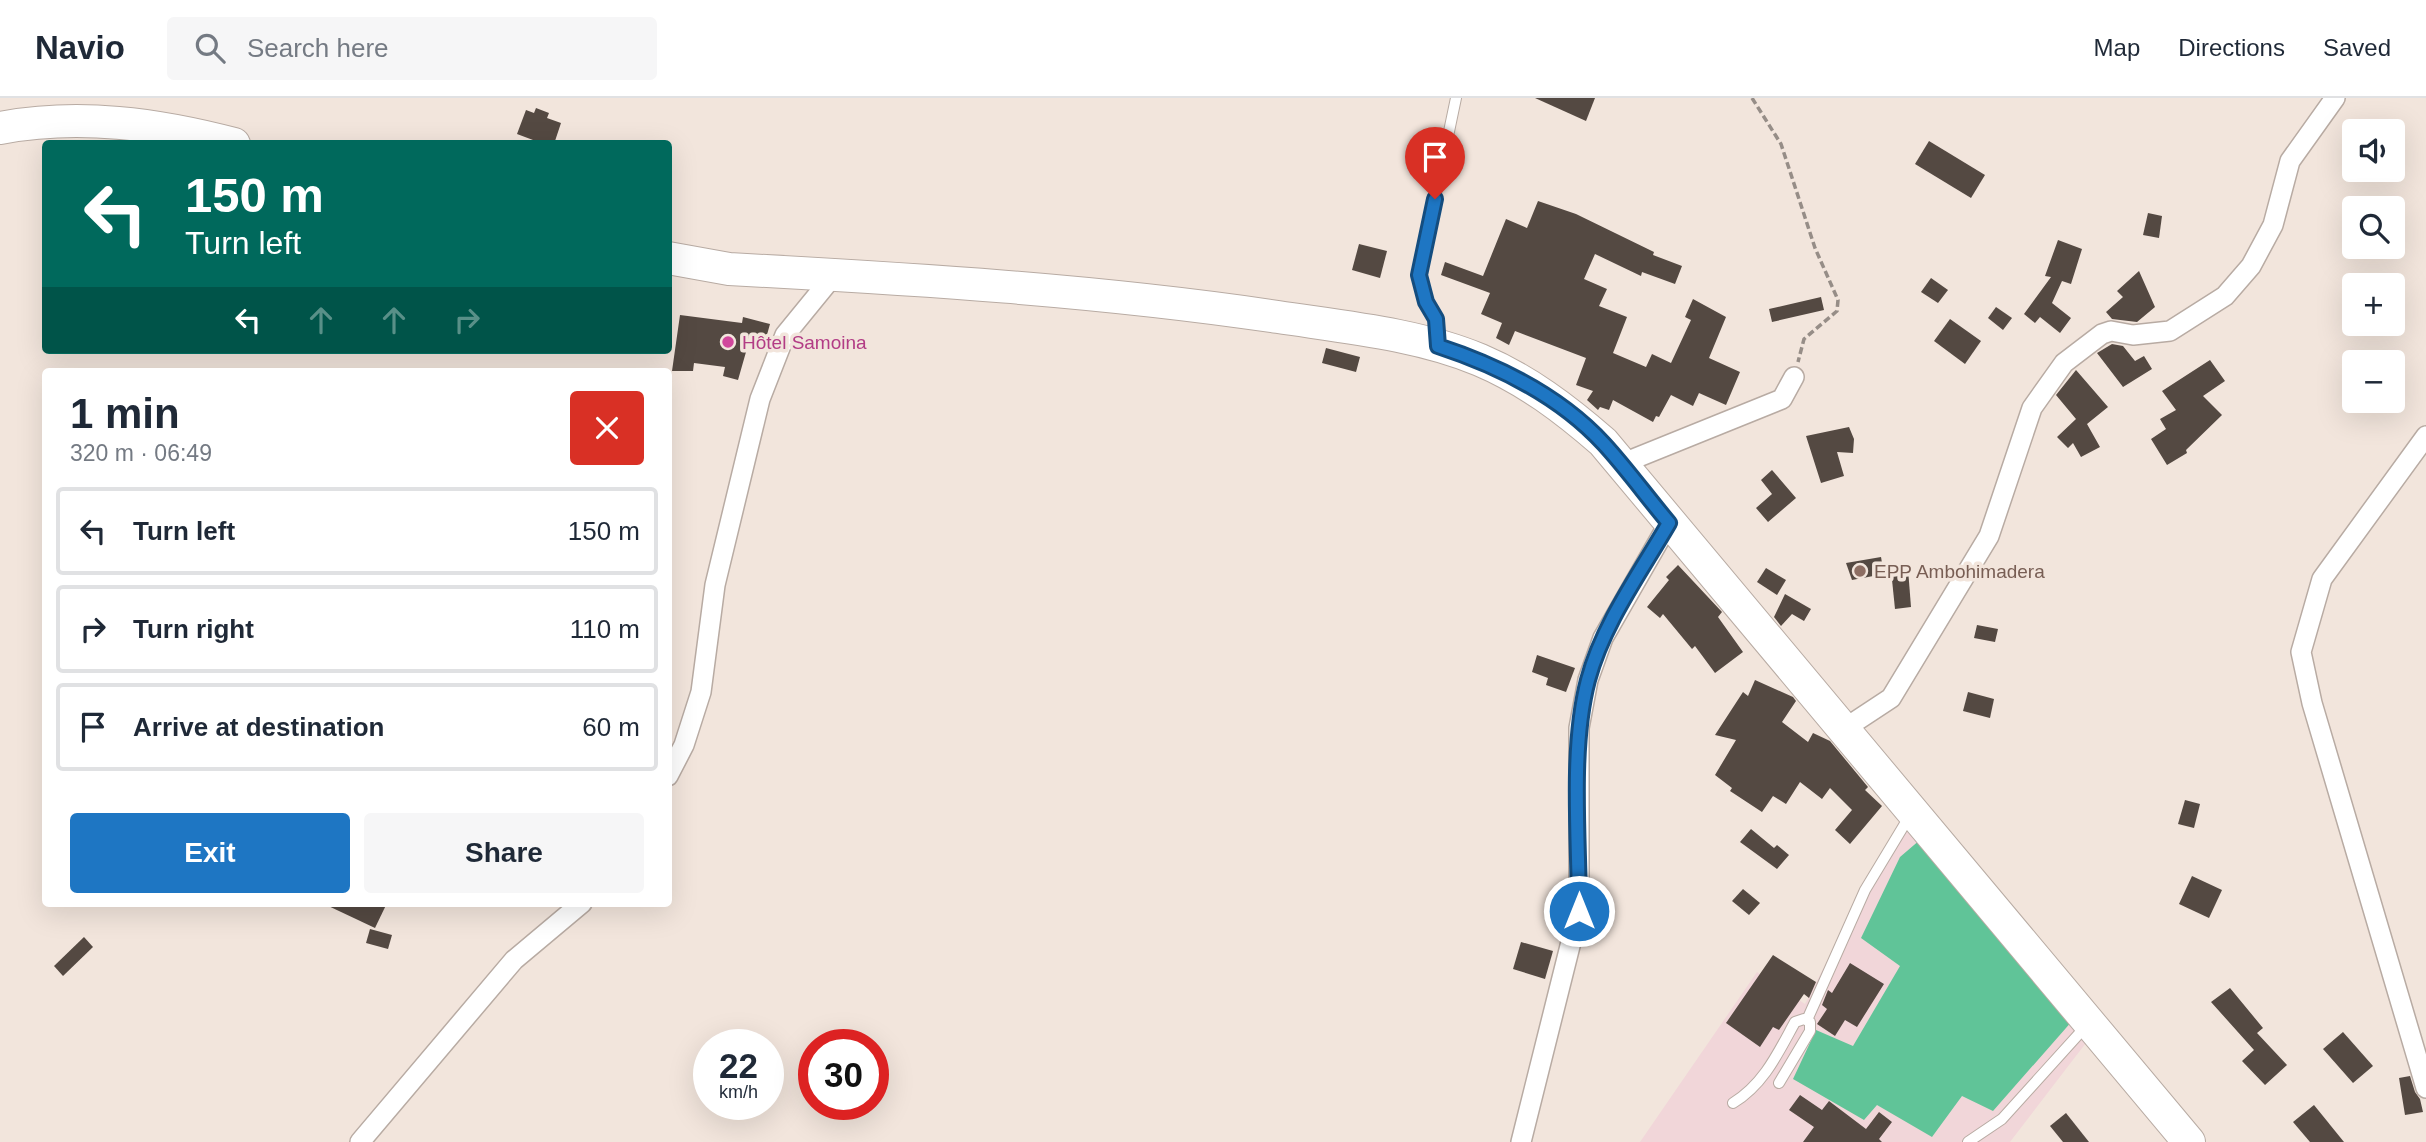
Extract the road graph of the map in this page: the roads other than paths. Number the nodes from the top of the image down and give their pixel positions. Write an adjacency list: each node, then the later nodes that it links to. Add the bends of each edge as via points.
1 (1456, 98): 7 (lane, via 1419,275 1436,319)
2 (2335, 98): 12 (street, via 2290,161 2273,225 2251,267 2225,296 2170,331 2102,334 2064,363 2032,408 1989,536 1891,698)
3 (0, 128): 4 (main road, via 95,120 175,129)
4 (218, 140)
5 (672, 259): 6 (main road, via 729,269)
6 (834, 275): 7 (main road, via 1109,296 1331,325); 13 (street, via 785,335 760,399 715,584 701,692)
7 (1438, 346): 10 (main road, via 1479,359 1553,400)
8 (1794, 377): 10 (street, via 1782,399)
9 (2426, 436): 19 (street, via 2322,579 2301,652)
10 (1621, 464): 11 (main road)
11 (1669, 523): 12 (main road); 22 (street, via 1603,638 1588,680 1579,728 1579,911)
12 (1844, 729): 14 (main road)
13 (672, 768)
14 (1913, 810): 16 (lane, via 1865,890); 17 (main road)
15 (577, 907): 21 (street, via 514,960)
16 (1807, 1020): 18 (lane, via 1811,1031); 20 (lane, via 1795,1022 1764,1077)
17 (2089, 1022): 23 (lane, via 2002,1119); 24 (main road)
18 (1779, 1083)
19 (2426, 1088)
20 (1733, 1103)
21 (360, 1142)
22 (1521, 1142)
23 (1968, 1142)
24 (2189, 1142)

